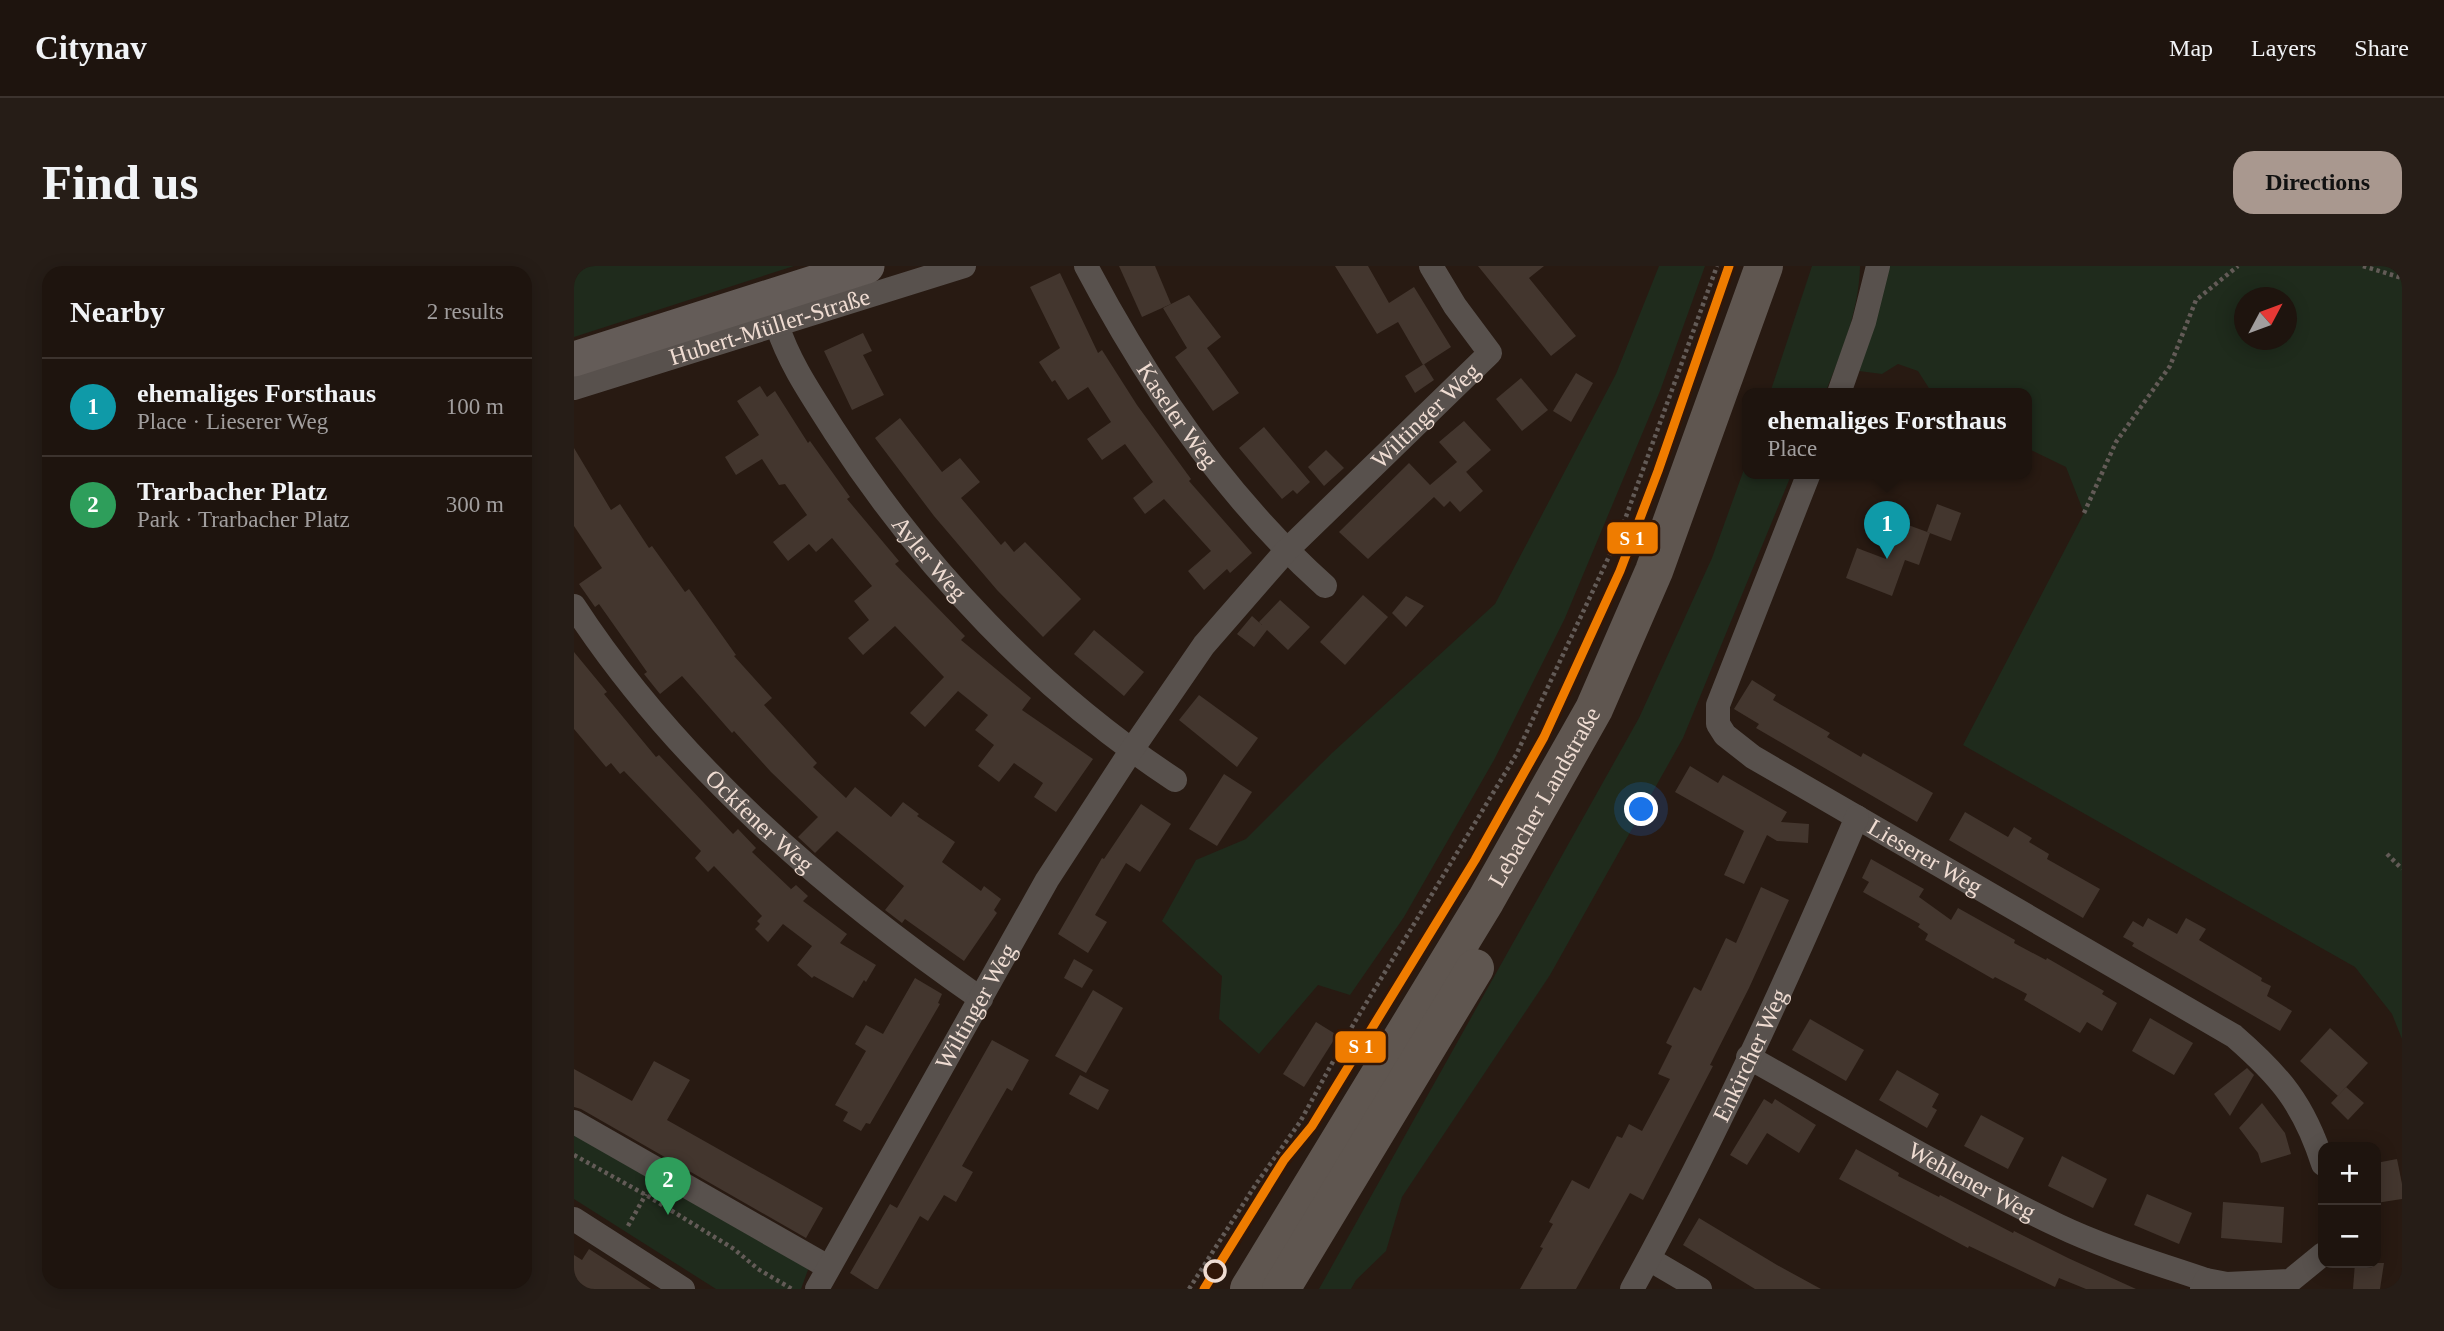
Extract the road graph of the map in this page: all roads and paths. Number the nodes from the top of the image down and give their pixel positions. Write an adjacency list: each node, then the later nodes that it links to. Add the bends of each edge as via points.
1 (867, 266): 13 (main road, Hubert-Müller-Straße)
2 (964, 266): 12 (street, Hubert-Müller-Straße)
3 (1086, 266): 20 (street, Kaseler Weg, via 1109,311 1217,472)
4 (1432, 266): 20 (street, Wiltinger Weg, via 1490,353)
5 (1717, 266): 43 (path, via 1620,534 1516,755 1353,1025 1300,1122)
6 (1764, 266): 44 (highway, Lebacher Landstraße, via 1654,571 1594,709 1486,900)
7 (1792, 266): 15 (highway, Lebacher Landstraße)
8 (1878, 266): 16 (street)
9 (2238, 266): 19 (path, via 2196,300 2170,366 2116,442)
10 (2362, 266): 11 (path)
11 (2402, 278)
12 (777, 325): 14 (street, Hubert-Müller-Straße); 23 (street, Ayler Weg, via 791,363 909,535 1038,672)
13 (574, 359)
14 (574, 388)
15 (1747, 388)
16 (1841, 388)
17 (1742, 400): 45 (highway, Lebacher Landstraße, via 1678,579 1618,720 1509,912)
18 (1807, 479): 25 (street, Lieserer Weg, via 1718,705 1718,724 1725,736 1753,757)
19 (2084, 513)
20 (1286, 551): 21 (street); 23 (street, Wiltinger Weg, via 1204,645)
21 (1325, 586)
22 (574, 606): 28 (street, Ockfener Weg, via 642,697 774,836 865,914)
23 (1130, 751): 24 (street); 28 (street, Wiltinger Weg, via 1047,880)
24 (1175, 780)
25 (1857, 817): 29 (street, Enkircher Weg, via 1787,980); 31 (street, Lieserer Weg, via 2234,1036 2270,1068 2298,1103)
26 (2387, 854): 27 (path)
27 (2402, 869)
28 (981, 999): 38 (street, Wiltinger Weg)
29 (1748, 1057): 36 (street, Enkircher Weg); 39 (street, Wehlener Weg, via 2057,1225)
30 (574, 1122): 38 (street)
31 (2318, 1147)
32 (574, 1154): 33 (path)
33 (646, 1195): 35 (path); 41 (path)
34 (574, 1219): 40 (street)
35 (627, 1228)
36 (1649, 1259): 46 (street, Enkircher Weg); 47 (street)
37 (2318, 1259): 39 (street, via 2290,1281)
38 (828, 1266): 42 (street, Wiltinger Weg)
39 (2204, 1285)
40 (683, 1289)
41 (792, 1289)
42 (817, 1289)
43 (1189, 1289)
44 (1249, 1289)
45 (1281, 1289)
46 (1632, 1289)
47 (1700, 1289)

